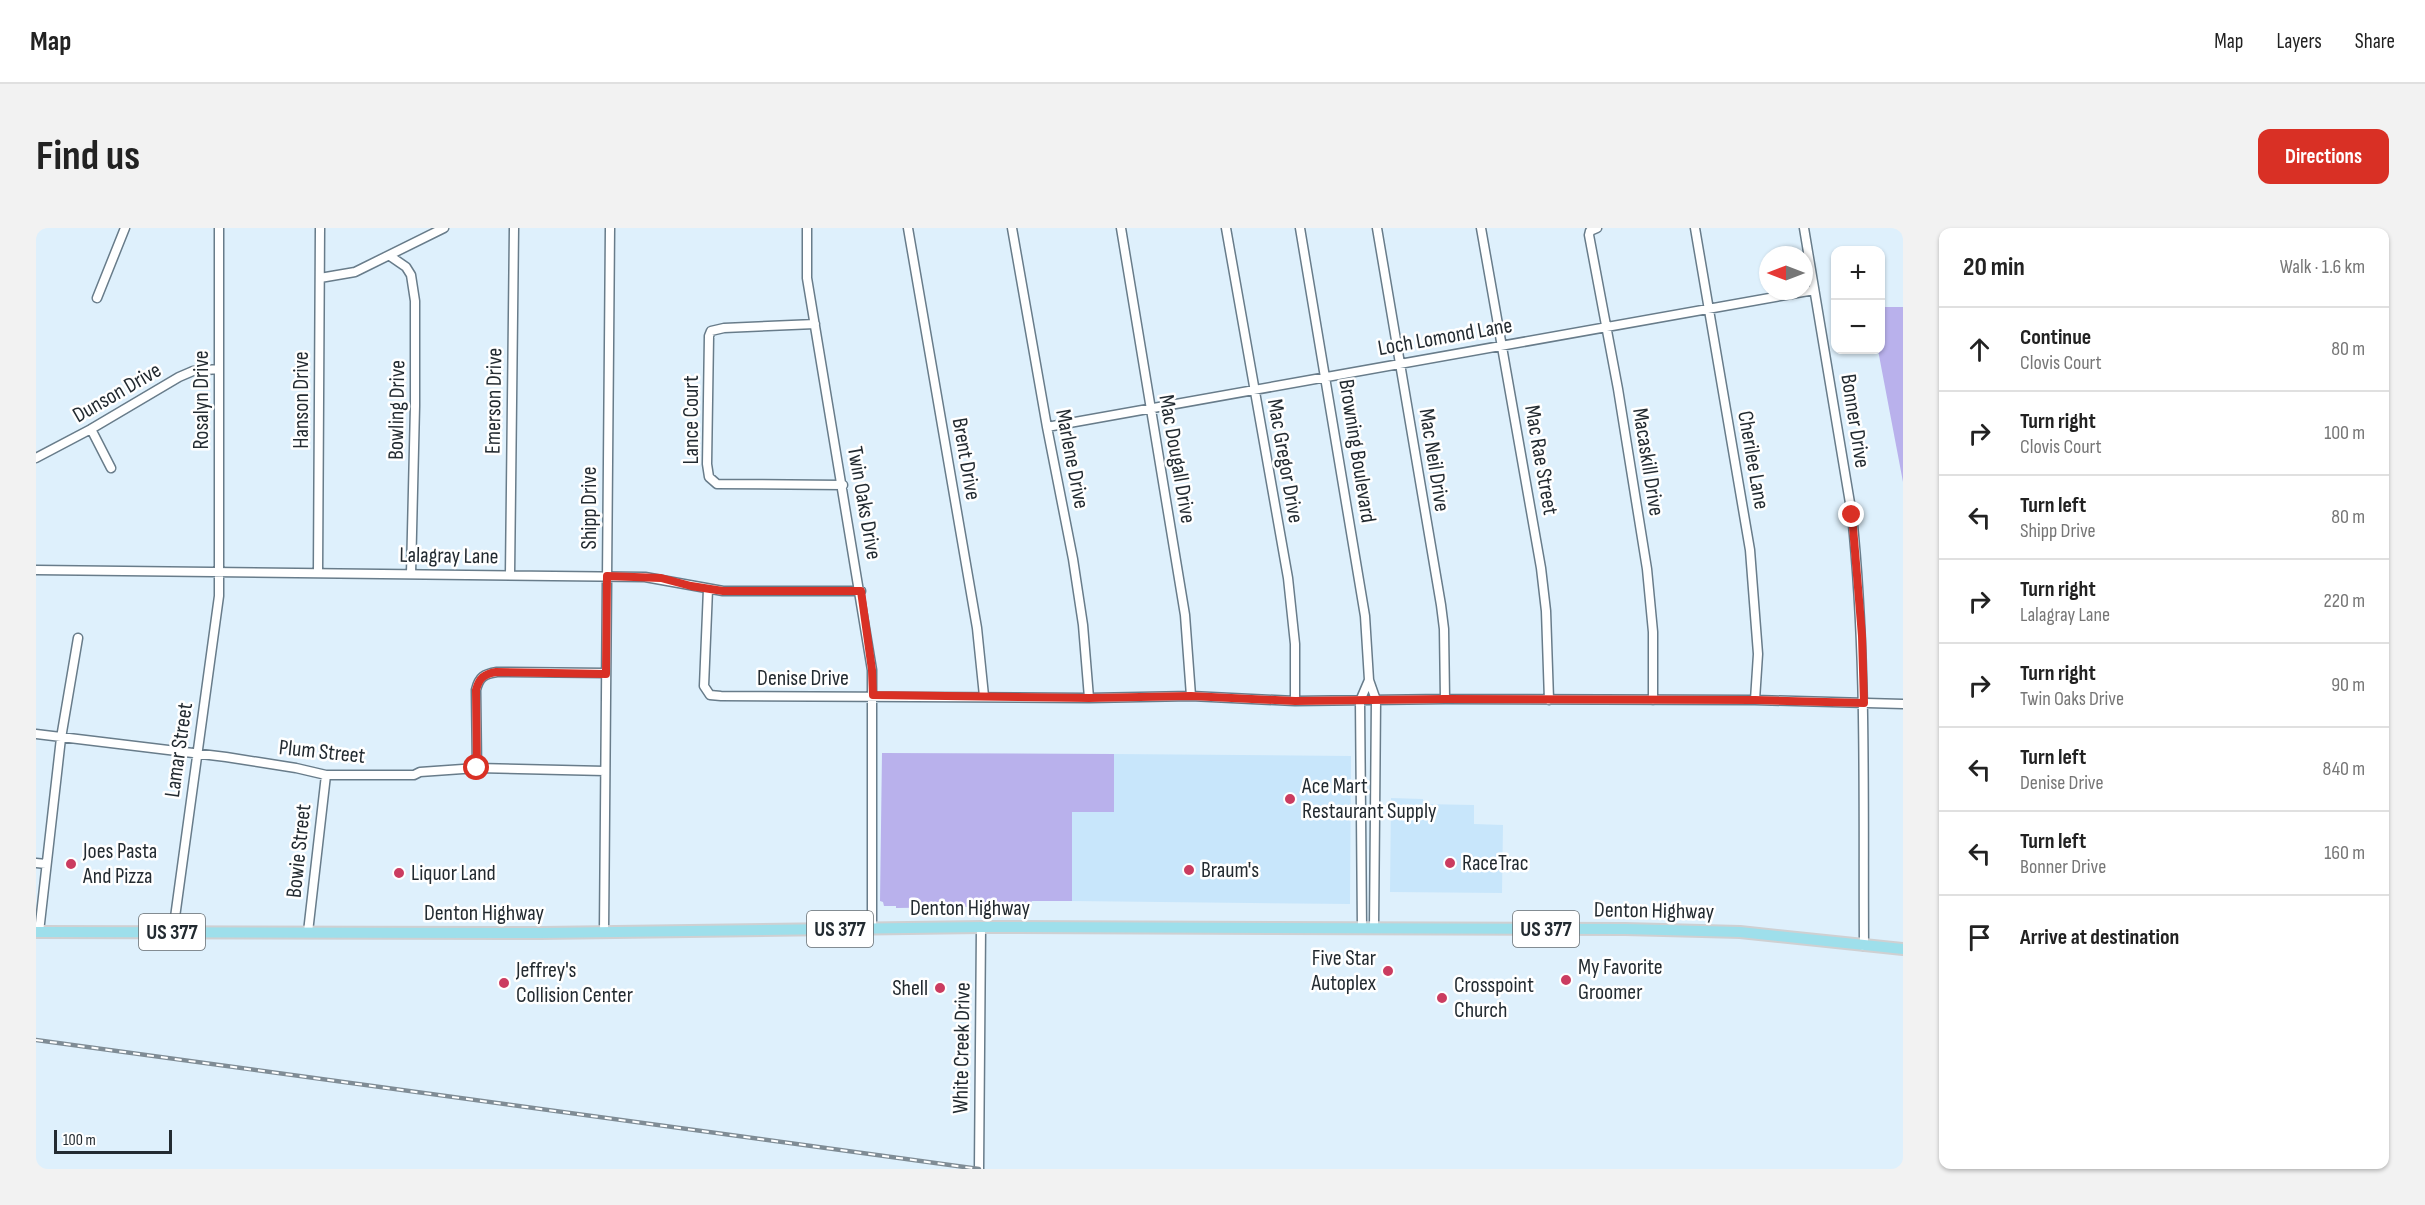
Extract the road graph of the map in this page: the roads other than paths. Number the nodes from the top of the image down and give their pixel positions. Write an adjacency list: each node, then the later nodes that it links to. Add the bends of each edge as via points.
1 (124, 228): 21 (street)
2 (219, 228): 27 (street, Rosalyn Drive)
3 (320, 228): 19 (street, Hanson Drive)
4 (444, 228): 18 (street)
5 (513, 228): 40 (street, Emerson Drive)
6 (609, 228): 41 (street, Shipp Drive)
7 (807, 228): 23 (street, Twin Oaks Drive, via 807,278)
8 (908, 228): 48 (street, Brent Drive, via 977,628)
9 (1012, 228): 31 (street, Marlene Drive)
10 (1121, 228): 30 (street, Mac Dougall Drive)
11 (1226, 228): 29 (street, Mac Gregor Drive)
12 (1300, 228): 28 (street, Browning Boulevard)
13 (1377, 228): 26 (street, Mac Neil Drive)
14 (1481, 228): 25 (street, Mac Rae Street)
15 (1695, 228): 22 (street, Cherilee Lane)
16 (1804, 228): 20 (street, Bonner Drive)
17 (1594, 230): 24 (street, Macaskill Drive, via 1589,235)
18 (390, 256): 19 (street, via 355,272); 39 (street, Bowling Drive, via 406,267 411,276 415,301)
19 (320, 278): 37 (street, Hanson Drive)
20 (1814, 290): 22 (street, Loch Lomond Lane); 58 (street, Bonner Drive, via 1852,515)
21 (97, 298)
22 (1710, 309): 24 (street, Loch Lomond Lane); 55 (street, Cherilee Lane, via 1750,550 1758,654)
23 (815, 324): 35 (street, Twin Oaks Drive); 35 (street, Lance Court, via 711,331 709,477 717,484)
24 (1606, 327): 25 (street, Loch Lomond Lane); 54 (street, Macaskill Drive, via 1647,569 1653,632)
25 (1503, 345): 26 (street, Loch Lomond Lane); 53 (street, Mac Rae Street, via 1541,568)
26 (1401, 363): 28 (street, Loch Lomond Lane); 51 (street, Mac Neil Drive, via 1444,629)
27 (219, 369): 32 (street, Dunson Drive, via 193,371 179,377); 38 (street, Rosalyn Drive)
28 (1327, 377): 29 (street, Loch Lomond Lane); 46 (street, Browning Boulevard, via 1365,616)
29 (1254, 390): 30 (street, Loch Lomond Lane); 56 (street, Mac Gregor Drive, via 1293,611)
30 (1150, 408): 31 (street, Loch Lomond Lane); 49 (street, Mac Dougall Drive, via 1185,615)
31 (1047, 427): 50 (street, Marlene Drive, via 1078,592)
32 (91, 429): 33 (street, Dunson Drive); 34 (street)
33 (36, 458)
34 (111, 468)
35 (843, 485): 43 (street, Twin Oaks Drive)
36 (36, 570): 38 (street, Lalagray Lane)
37 (318, 572): 38 (street, Lalagray Lane); 39 (street, Lalagray Lane)
38 (219, 573): 62 (street, Lamar Street)
39 (411, 574): 40 (street, Lalagray Lane)
40 (510, 575): 41 (street, Lalagray Lane)
41 (607, 576): 42 (street, Lalagray Lane, via 661,578); 45 (street, Shipp Drive)
42 (708, 589): 43 (street, Lalagray Lane); 47 (street, Denise Drive, via 704,686 710,695)
43 (861, 591): 47 (street, Twin Oaks Drive)
44 (78, 638): 61 (street)
45 (606, 674): 63 (street, via 496,672 483,676 476,690); 64 (street, Shipp Drive)
46 (1369, 680): 52 (street, Browning Boulevard); 57 (street, Browning Boulevard)
47 (873, 695): 48 (street, Denise Drive); 71 (street, Twin Oaks Drive)
48 (984, 696): 50 (street, Denise Drive)
49 (1191, 696): 50 (street, Denise Drive); 56 (street, Denise Drive)
50 (1089, 698)
51 (1445, 699): 52 (street, Denise Drive); 53 (street, Denise Drive)
52 (1376, 700): 57 (street, Denise Drive); 66 (street, Browning Boulevard)
53 (1549, 700): 54 (street, Denise Drive)
54 (1653, 700): 55 (street, Denise Drive)
55 (1755, 700): 58 (street, Denise Drive)
56 (1295, 701): 57 (street, Denise Drive)
57 (1360, 701): 67 (street, Browning Boulevard)
58 (1864, 703): 59 (street, Denise Drive); 78 (street, Bonner Drive)
59 (1903, 704)
60 (36, 734): 61 (street, Plum Street)
61 (62, 738): 62 (street, Plum Street); 69 (street)
62 (197, 754): 65 (street, Plum Street); 75 (street, Lamar Street)
63 (477, 768): 64 (street, Plum Street); 65 (street, Plum Street, via 414,775)
64 (605, 771): 77 (street, Shipp Drive)
65 (326, 775): 76 (street, Bowie Street)
66 (1376, 824): 67 (street); 73 (street, Browning Boulevard)
67 (1361, 825): 72 (street, Browning Boulevard)
68 (36, 863): 69 (street)
69 (46, 864): 74 (street)
70 (981, 927): 71 (main road, Denton Highway / US 377); 72 (main road, Denton Highway / US 377); 80 (street, White Creek Drive)
71 (872, 928): 77 (main road, Denton Highway / US 377)
72 (1362, 928): 73 (main road, Denton Highway / US 377)
73 (1374, 928): 78 (main road, Denton Highway / US 377, via 1710,930)
74 (37, 932): 75 (main road, Denton Highway / US 377)
75 (173, 932): 76 (main road, Denton Highway / US 377)
76 (308, 932): 77 (main road, Denton Highway / US 377)
77 (604, 932)
78 (1864, 946): 79 (main road, Denton Highway / US 377)
79 (1903, 949)
80 (979, 1169)

